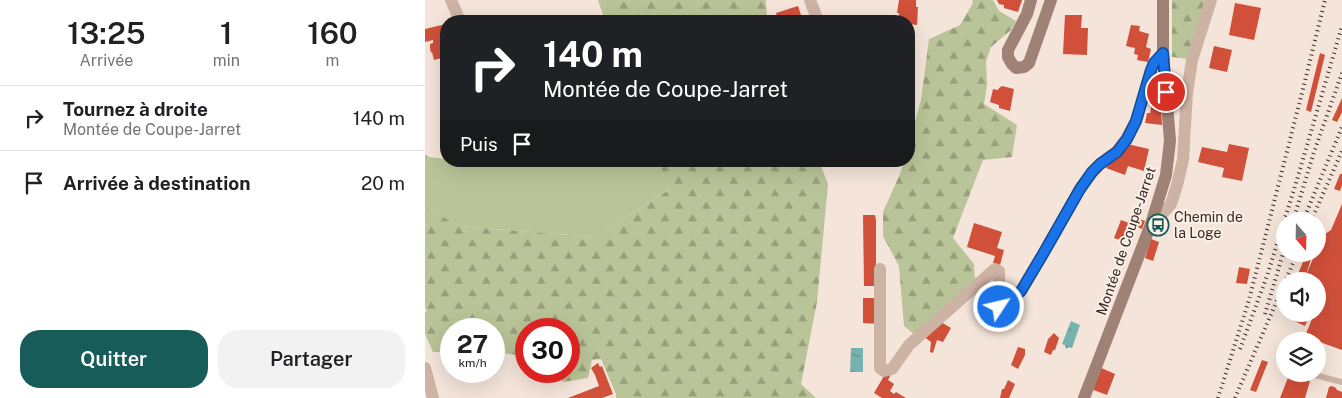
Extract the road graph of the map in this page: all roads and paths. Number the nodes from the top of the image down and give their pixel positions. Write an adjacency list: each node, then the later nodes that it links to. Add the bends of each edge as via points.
1 (451, 0): 7 (street)
2 (810, 0): 8 (street)
3 (1031, 0): 4 (main road, via 1007,50 1016,68 1029,63)
4 (1051, 0)
5 (1163, 0): 9 (main road, Montée de Coupe-Jarret)
6 (1211, 0): 10 (street, via 1192,60 1183,160 1177,185 1171,204)
7 (457, 15)
8 (816, 15)
9 (1163, 53): 10 (main road, Montée de Coupe-Jarret, via 1169,153 1167,175); 11 (street, via 1151,70 1136,121 1127,139 1084,184 1021,291 1001,308 999,271 995,269 909,345 892,369 884,371 880,357)
10 (1151, 224): 16 (main road, Montée de Coupe-Jarret)
11 (880, 269)
12 (425, 368): 15 (street)
13 (1326, 378): 14 (lane)
14 (1342, 382)
15 (433, 398)
16 (1084, 398)

